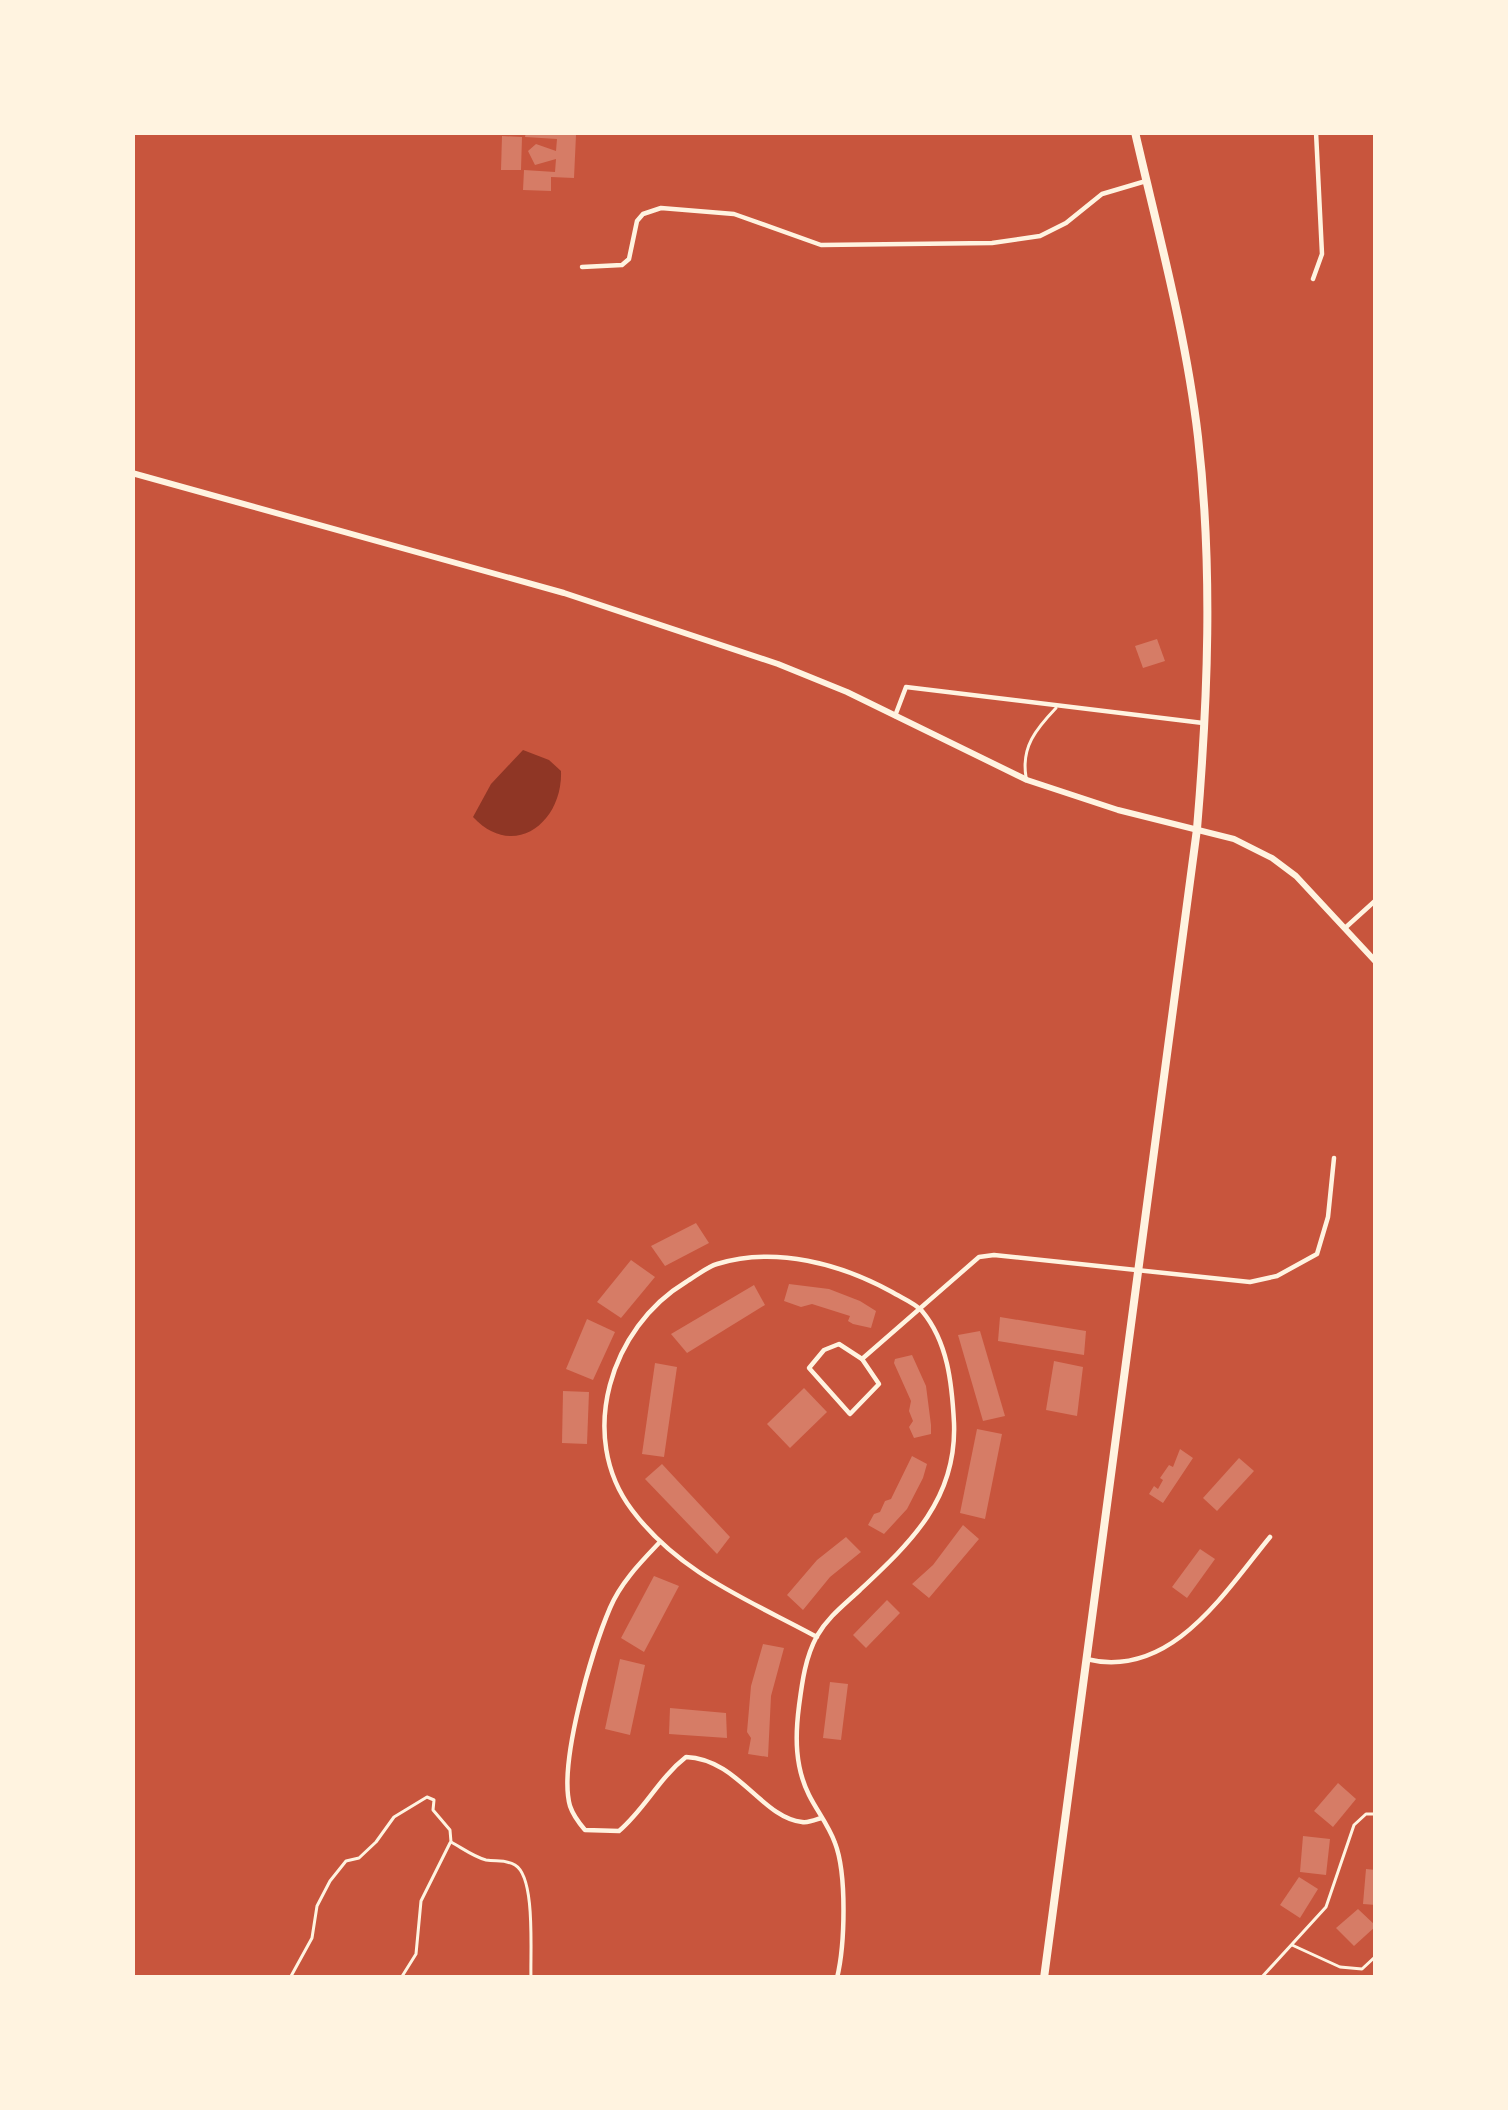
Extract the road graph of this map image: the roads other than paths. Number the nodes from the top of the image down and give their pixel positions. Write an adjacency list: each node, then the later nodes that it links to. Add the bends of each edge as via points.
1 (1135, 132): 3 (main road)
2 (1316, 132): 5 (street, via 1322,254)
3 (1146, 181): 4 (street, via 1102,194 1040,236 992,243 820,245 734,214 661,208 637,221 622,265); 9 (main road, via 1198,434 1210,579)
4 (582, 267)
5 (1312, 279)
6 (132, 472): 8 (street, via 564,593 778,664)
7 (1058, 706): 8 (street, via 905,687); 9 (street); 10 (lane, via 1029,742)
8 (895, 716): 10 (street)
9 (1206, 723): 11 (main road)
10 (1027, 781): 11 (street)
11 (1197, 830): 13 (street, via 1272,858); 16 (main road)
12 (1376, 900): 13 (street)
13 (1345, 928): 14 (street)
14 (1376, 962)
15 (1334, 1159): 16 (street, via 1317,1254 1298,1267 1250,1282)
16 (1137, 1270): 17 (street, via 979,1257); 22 (main road)
17 (920, 1307): 18 (street); 20 (street, via 863,1276 767,1257 716,1264 646,1314 609,1382 603,1424 610,1468 630,1508); 21 (street, via 948,1363 950,1467 938,1504)
18 (862, 1358): 18 (street, via 839,1344 809,1368 850,1414 879,1384)
19 (1270, 1537): 22 (street, via 1168,1647 1118,1661)
20 (660, 1541): 21 (street, via 728,1593); 24 (street, via 610,1607 567,1766 570,1808 585,1830 619,1831 686,1757 720,1765 784,1815)
21 (817, 1637): 24 (street, via 806,1664 796,1753)
22 (1086, 1659): 28 (main road)
23 (1376, 1814): 25 (lane, via 1354,1826 1326,1907)
24 (821, 1818): 27 (street, via 840,1861)
25 (1290, 1945): 26 (lane, via 1340,1967 1362,1969); 29 (lane)
26 (1376, 1956)
27 (837, 1978)
28 (1044, 1978)
29 (1262, 1978)

